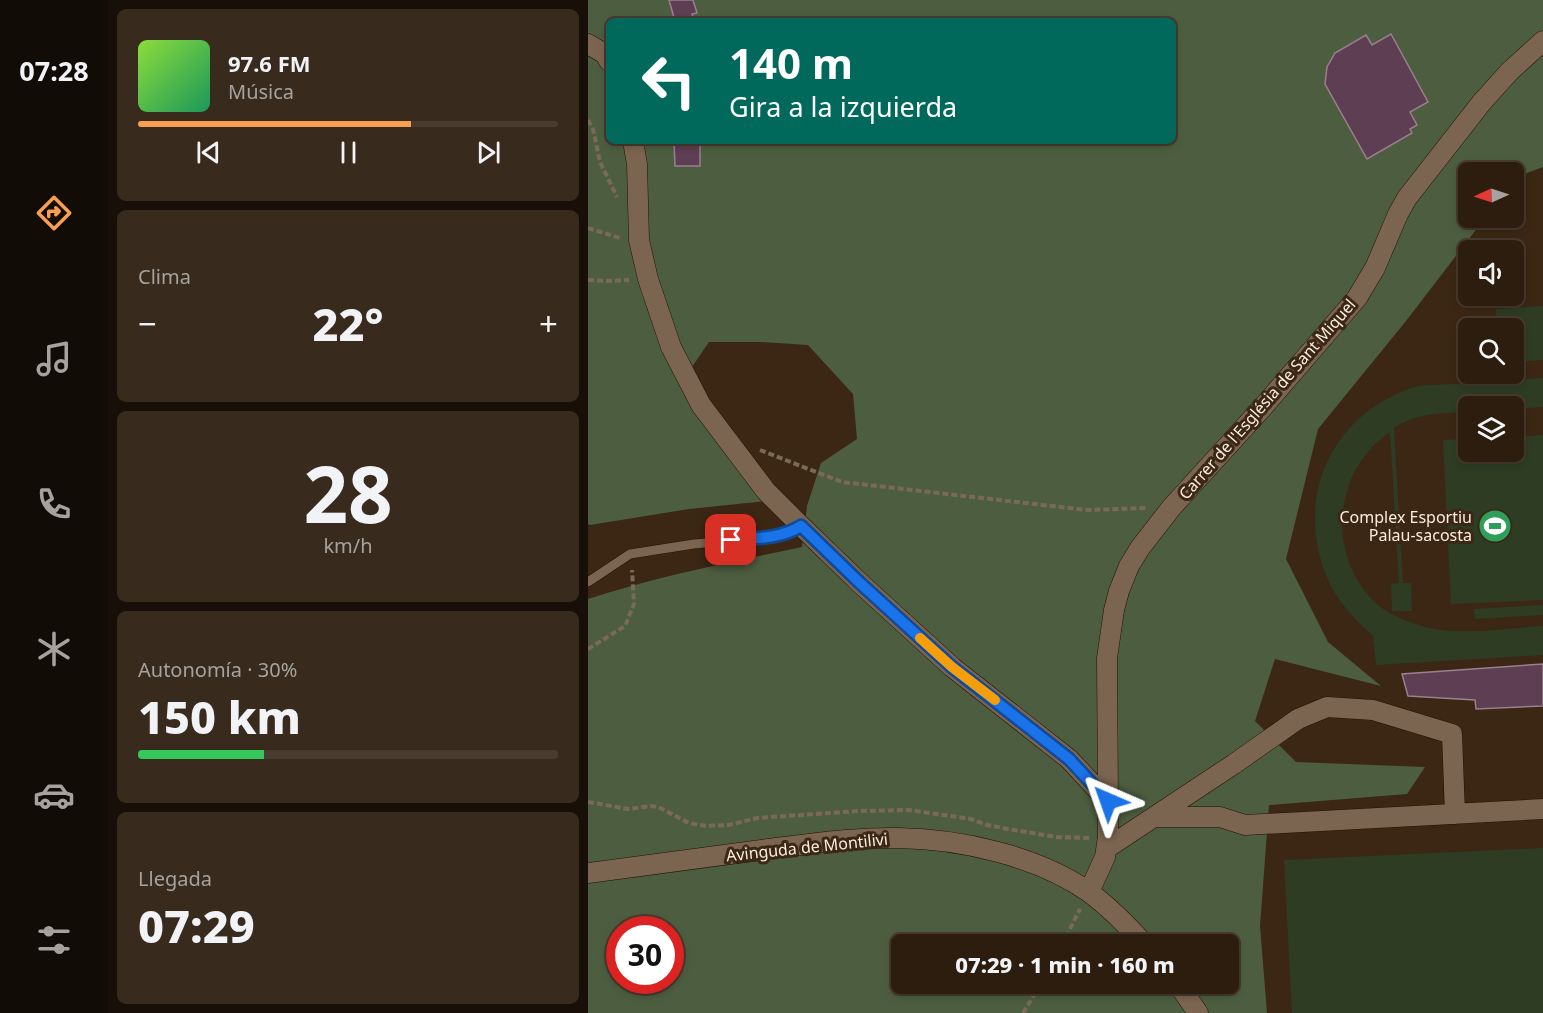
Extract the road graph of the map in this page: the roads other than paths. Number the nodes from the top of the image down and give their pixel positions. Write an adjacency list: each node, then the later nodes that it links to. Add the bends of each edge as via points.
1 (1543, 41): 7 (street, Carrer de l'Església de Sant Miquel, via 1482,102 1407,198 1357,298 1171,508 1129,566 1114,610 1107,658)
2 (588, 44): 3 (street)
3 (606, 57)
4 (634, 144): 5 (street, via 639,240 671,347 702,405 766,491)
5 (801, 526): 6 (lane, via 775,537 694,543 630,554); 7 (street, via 952,667 1069,759)
6 (588, 582)
7 (1108, 801): 11 (street, Carrer de l'Església de Sant Miquel)
8 (1543, 809): 9 (street)
9 (1455, 814): 10 (street, via 1245,825 1220,817); 10 (street, via 1452,734 1373,710 1327,707 1298,719)
10 (1154, 817): 11 (street)
11 (1107, 848): 13 (street, Carrer de l'Església de Sant Miquel)
12 (588, 873): 13 (street, Avinguda de Montilivi, via 838,841 899,838 1001,853 1041,867)
13 (1089, 892): 14 (street)
14 (1136, 934)
15 (1185, 994): 16 (street)
16 (1198, 1013)

